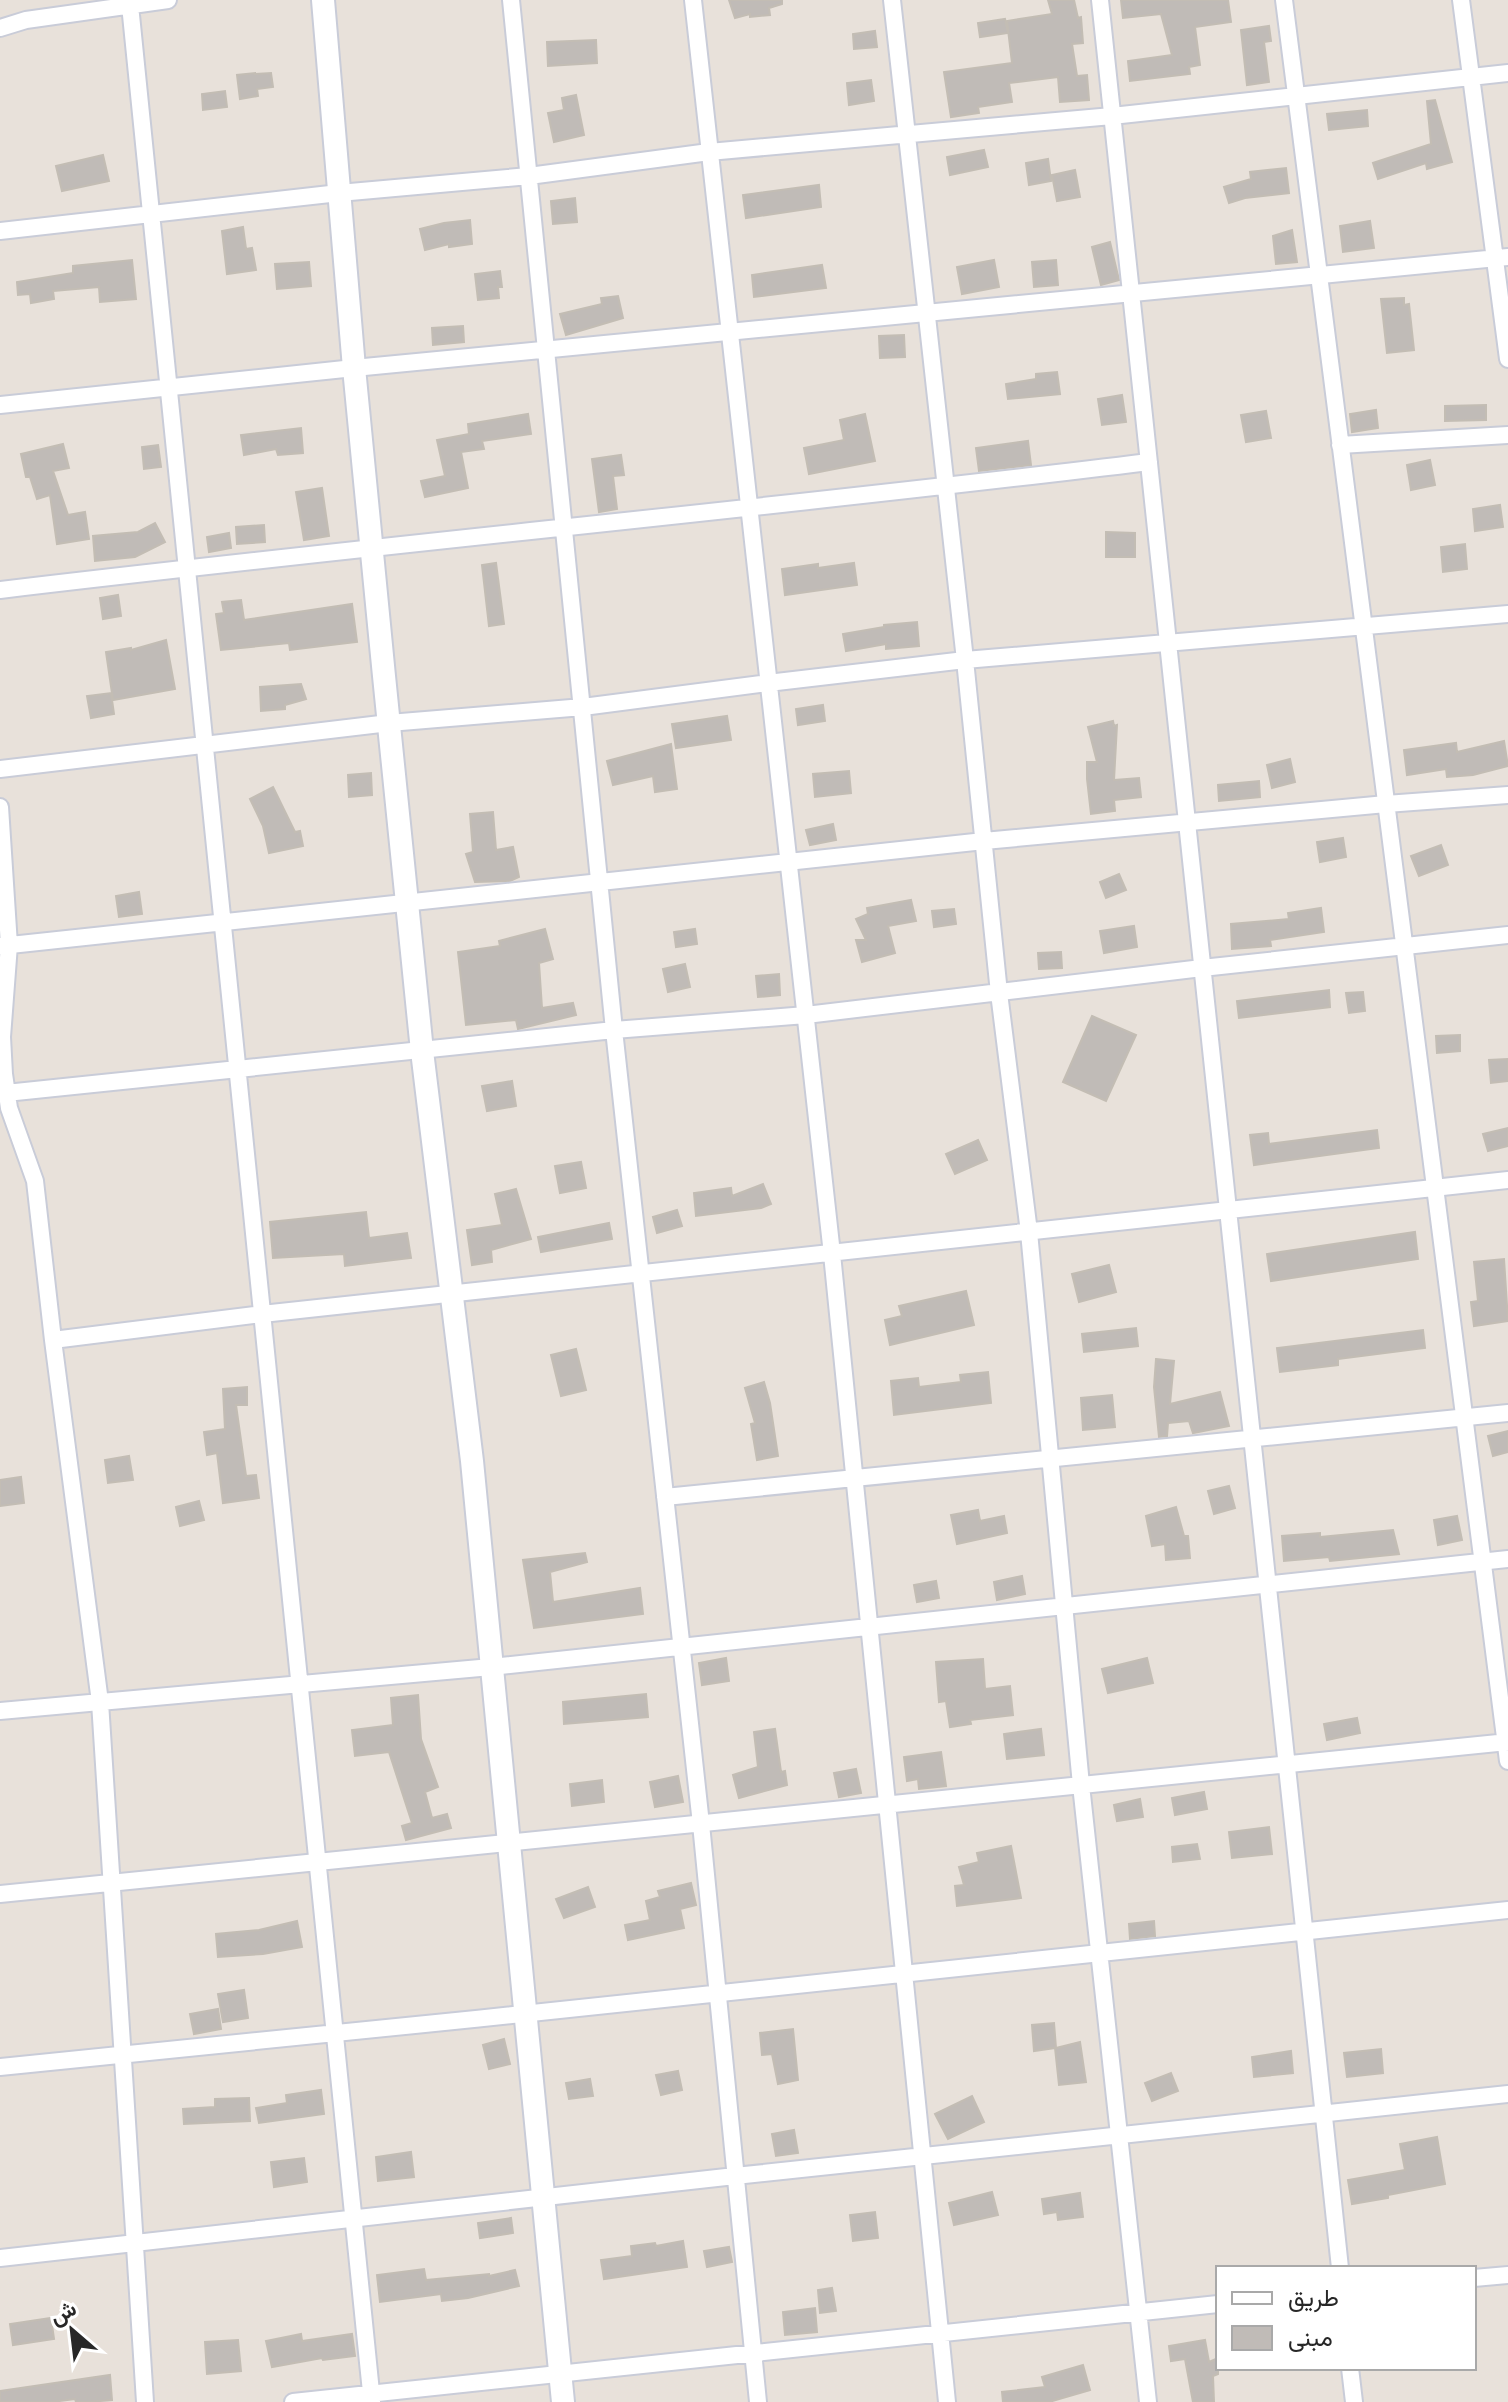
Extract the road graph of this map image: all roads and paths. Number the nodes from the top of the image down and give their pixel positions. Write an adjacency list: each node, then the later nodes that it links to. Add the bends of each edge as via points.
1 (168, 0): 9 (street)
2 (323, 0): 18 (main road)
3 (511, 0): 17 (street)
4 (693, 0): 16 (street)
5 (892, 0): 15 (street)
6 (1100, 0): 14 (street)
7 (1284, 0): 13 (street)
8 (1461, 0): 12 (street)
9 (130, 5): 10 (street); 19 (street)
10 (0, 28)
11 (1508, 73): 12 (street)
12 (1472, 78): 13 (street); 21 (street)
13 (1296, 96): 14 (street); 22 (street)
14 (1112, 116): 15 (street); 23 (street)
15 (906, 135): 16 (street); 24 (street)
16 (709, 152): 17 (street); 25 (street)
17 (529, 176): 18 (street); 26 (street)
18 (339, 193): 19 (street); 28 (main road)
19 (152, 214): 20 (street); 29 (street)
20 (0, 231)
21 (1501, 258): 22 (street); 27 (street)
22 (1319, 276): 23 (street); 32 (street)
23 (1131, 293): 24 (street); 33 (street)
24 (926, 313): 25 (street); 34 (street)
25 (728, 332): 26 (street); 35 (street)
26 (547, 350): 28 (street); 36 (street)
27 (1508, 359)
28 (354, 368): 29 (street); 37 (main road)
29 (169, 387): 30 (street); 38 (street)
30 (0, 405)
31 (1508, 435): 32 (street)
32 (1340, 445): 41 (street)
33 (1149, 462): 34 (street); 42 (street)
34 (946, 487): 35 (street); 43 (street)
35 (747, 510): 36 (street); 44 (street)
36 (565, 529): 37 (street); 45 (street)
37 (372, 549): 38 (street); 46 (main road)
38 (187, 568): 39 (street); 47 (street)
39 (0, 590)
40 (1508, 614): 41 (street)
41 (1363, 627): 42 (street); 50 (street)
42 (1168, 644): 43 (street); 52 (street)
43 (965, 660): 44 (street); 53 (street)
44 (768, 683): 45 (street); 54 (street)
45 (583, 707): 46 (street); 55 (street)
46 (389, 723): 47 (street); 56 (main road)
47 (205, 743): 48 (street); 57 (street)
48 (0, 769)
49 (1508, 795): 50 (street)
50 (1386, 804): 52 (street); 60 (street)
51 (0, 807): 59 (street)
52 (1187, 823): 53 (street); 61 (street)
53 (984, 841): 54 (street); 62 (street)
54 (789, 861): 55 (street); 63 (street)
55 (600, 882): 56 (street); 64 (street)
56 (407, 904): 57 (street); 65 (main road)
57 (223, 922): 59 (street); 66 (street)
58 (1508, 935): 60 (street)
59 (4, 945): 67 (street)
60 (1404, 948): 61 (street); 69 (street)
61 (1202, 968): 62 (street); 70 (street)
62 (999, 993): 63 (street); 71 (street)
63 (806, 1015): 64 (street); 72 (street)
64 (614, 1030): 65 (street); 73 (street)
65 (422, 1051): 66 (street); 74 (main road)
66 (238, 1069): 67 (street); 75 (street)
67 (6, 1093): 76 (street, via 35,1181)
68 (1508, 1180): 69 (street)
69 (1435, 1188): 70 (street); 78 (street)
70 (1228, 1211): 71 (street); 79 (street)
71 (1029, 1232): 72 (street); 80 (street)
72 (832, 1254): 73 (street); 81 (street)
73 (641, 1274): 74 (street); 82 (street)
74 (453, 1294): 75 (street); 89 (main road)
75 (262, 1314): 76 (street); 90 (street)
76 (53, 1340): 91 (street)
77 (1508, 1413): 78 (street)
78 (1464, 1417): 79 (street); 84 (street)
79 (1252, 1438): 80 (street); 85 (street)
80 (1050, 1459): 81 (street); 86 (street)
81 (854, 1478): 82 (street); 87 (street)
82 (665, 1497): 88 (street)
83 (1508, 1559): 84 (street)
84 (1482, 1562): 85 (street); 93 (street)
85 (1268, 1584): 86 (street); 95 (street)
86 (1064, 1605): 87 (street); 96 (street)
87 (868, 1626): 88 (street); 97 (street)
88 (681, 1646): 89 (street); 98 (street)
89 (491, 1667): 90 (street); 99 (main road)
90 (300, 1685): 91 (street); 100 (street)
91 (100, 1702): 92 (street); 101 (street)
92 (0, 1711)
93 (1507, 1742): 94 (street); 95 (street)
94 (1508, 1761)
95 (1286, 1764): 96 (street); 104 (street)
96 (1081, 1785): 97 (street); 105 (street)
97 (887, 1805): 98 (street); 106 (street)
98 (701, 1824): 99 (street); 107 (street)
99 (508, 1844): 100 (street); 108 (main road)
100 (318, 1861): 101 (street); 109 (street)
101 (111, 1882): 102 (street); 110 (street)
102 (0, 1894)
103 (1508, 1910): 104 (street)
104 (1304, 1931): 105 (street); 113 (street)
105 (1099, 1952): 106 (street); 114 (street)
106 (905, 1972): 107 (street); 115 (street)
107 (717, 1992): 108 (street); 116 (street)
108 (526, 2015): 109 (street); 117 (main road)
109 (335, 2034): 110 (street); 118 (street)
110 (123, 2055): 111 (street); 119 (street)
111 (0, 2067)
112 (1508, 2094): 113 (street)
113 (1323, 2113): 114 (street); 121 (street)
114 (1119, 2135): 115 (street); 125 (street)
115 (923, 2156): 116 (street); 126 (street)
116 (735, 2176): 117 (street); 127 (street)
117 (545, 2198): 118 (street); 129 (main road)
118 (354, 2219): 119 (street); 130 (street)
119 (135, 2243): 120 (street); 131 (street)
120 (0, 2258)
121 (1340, 2266)
122 (1508, 2275): 123 (street)
123 (1476, 2278)
124 (1216, 2304): 125 (street)
125 (1138, 2313): 126 (street); 136 (street)
126 (940, 2333): 127 (street); 135 (street)
127 (753, 2352): 129 (street); 134 (street)
128 (1350, 2370): 137 (street)
129 (560, 2374): 130 (street); 133 (main road)
130 (372, 2398): 132 (street)
131 (145, 2402)
132 (293, 2402)
133 (563, 2402)
134 (758, 2402)
135 (947, 2402)
136 (1148, 2402)
137 (1354, 2402)

